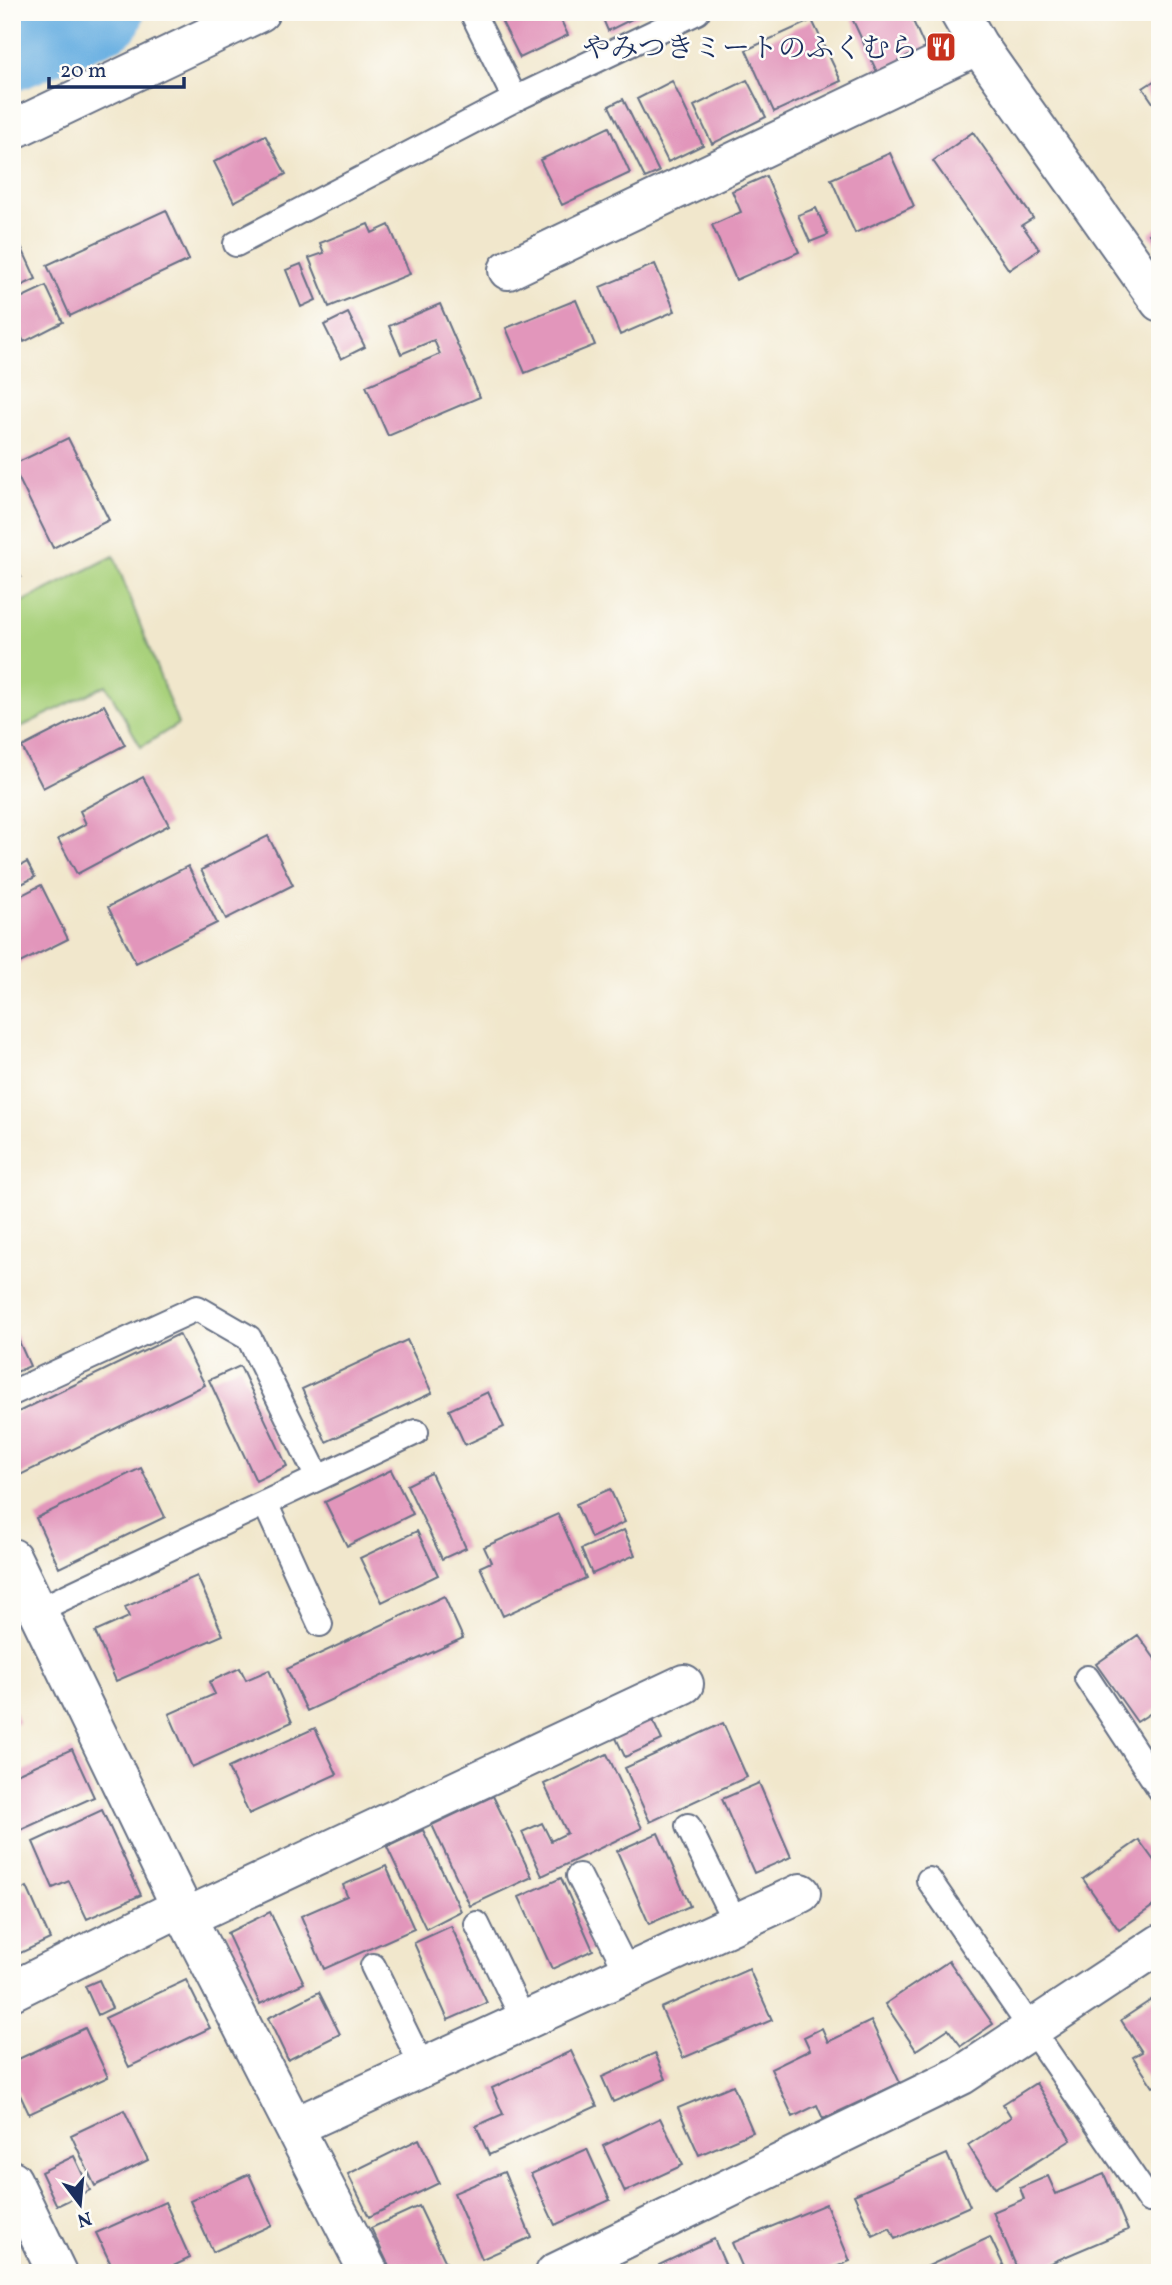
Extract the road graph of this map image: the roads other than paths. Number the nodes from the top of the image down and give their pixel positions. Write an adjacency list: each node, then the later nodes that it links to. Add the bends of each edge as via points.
1 (260, 12): 7 (street)
2 (472, 12): 6 (lane)
3 (696, 12): 6 (lane)
4 (959, 12): 5 (street)
5 (978, 45): 9 (street); 10 (street)
6 (515, 99): 8 (lane)
7 (12, 130)
8 (236, 244)
9 (509, 270)
10 (1160, 302)
11 (12, 1393): 13 (lane, via 197,1308 248,1338)
12 (416, 1432): 13 (lane)
13 (318, 1478): 14 (lane)
14 (265, 1503): 16 (lane); 17 (lane)
15 (12, 1558): 16 (street)
16 (38, 1610): 25 (street)
17 (320, 1624)
18 (1087, 1678): 20 (lane)
19 (684, 1684): 25 (street)
20 (1160, 1788)
21 (688, 1826): 27 (lane)
22 (579, 1876): 30 (lane)
23 (929, 1880): 33 (lane)
24 (802, 1893): 27 (street)
25 (184, 1912): 31 (street); 35 (street)
26 (477, 1924): 32 (lane)
27 (736, 1924): 30 (street)
28 (1160, 1944): 33 (street)
29 (373, 1966): 34 (lane)
30 (628, 1973): 32 (street)
31 (12, 1991)
32 (524, 2021): 34 (street)
33 (1032, 2029): 37 (lane); 40 (street, via 962,2074)
34 (423, 2068): 35 (street)
35 (294, 2127): 39 (street)
36 (12, 2180): 38 (street)
37 (1150, 2200)
38 (57, 2273)
39 (369, 2273)
40 (555, 2273)

